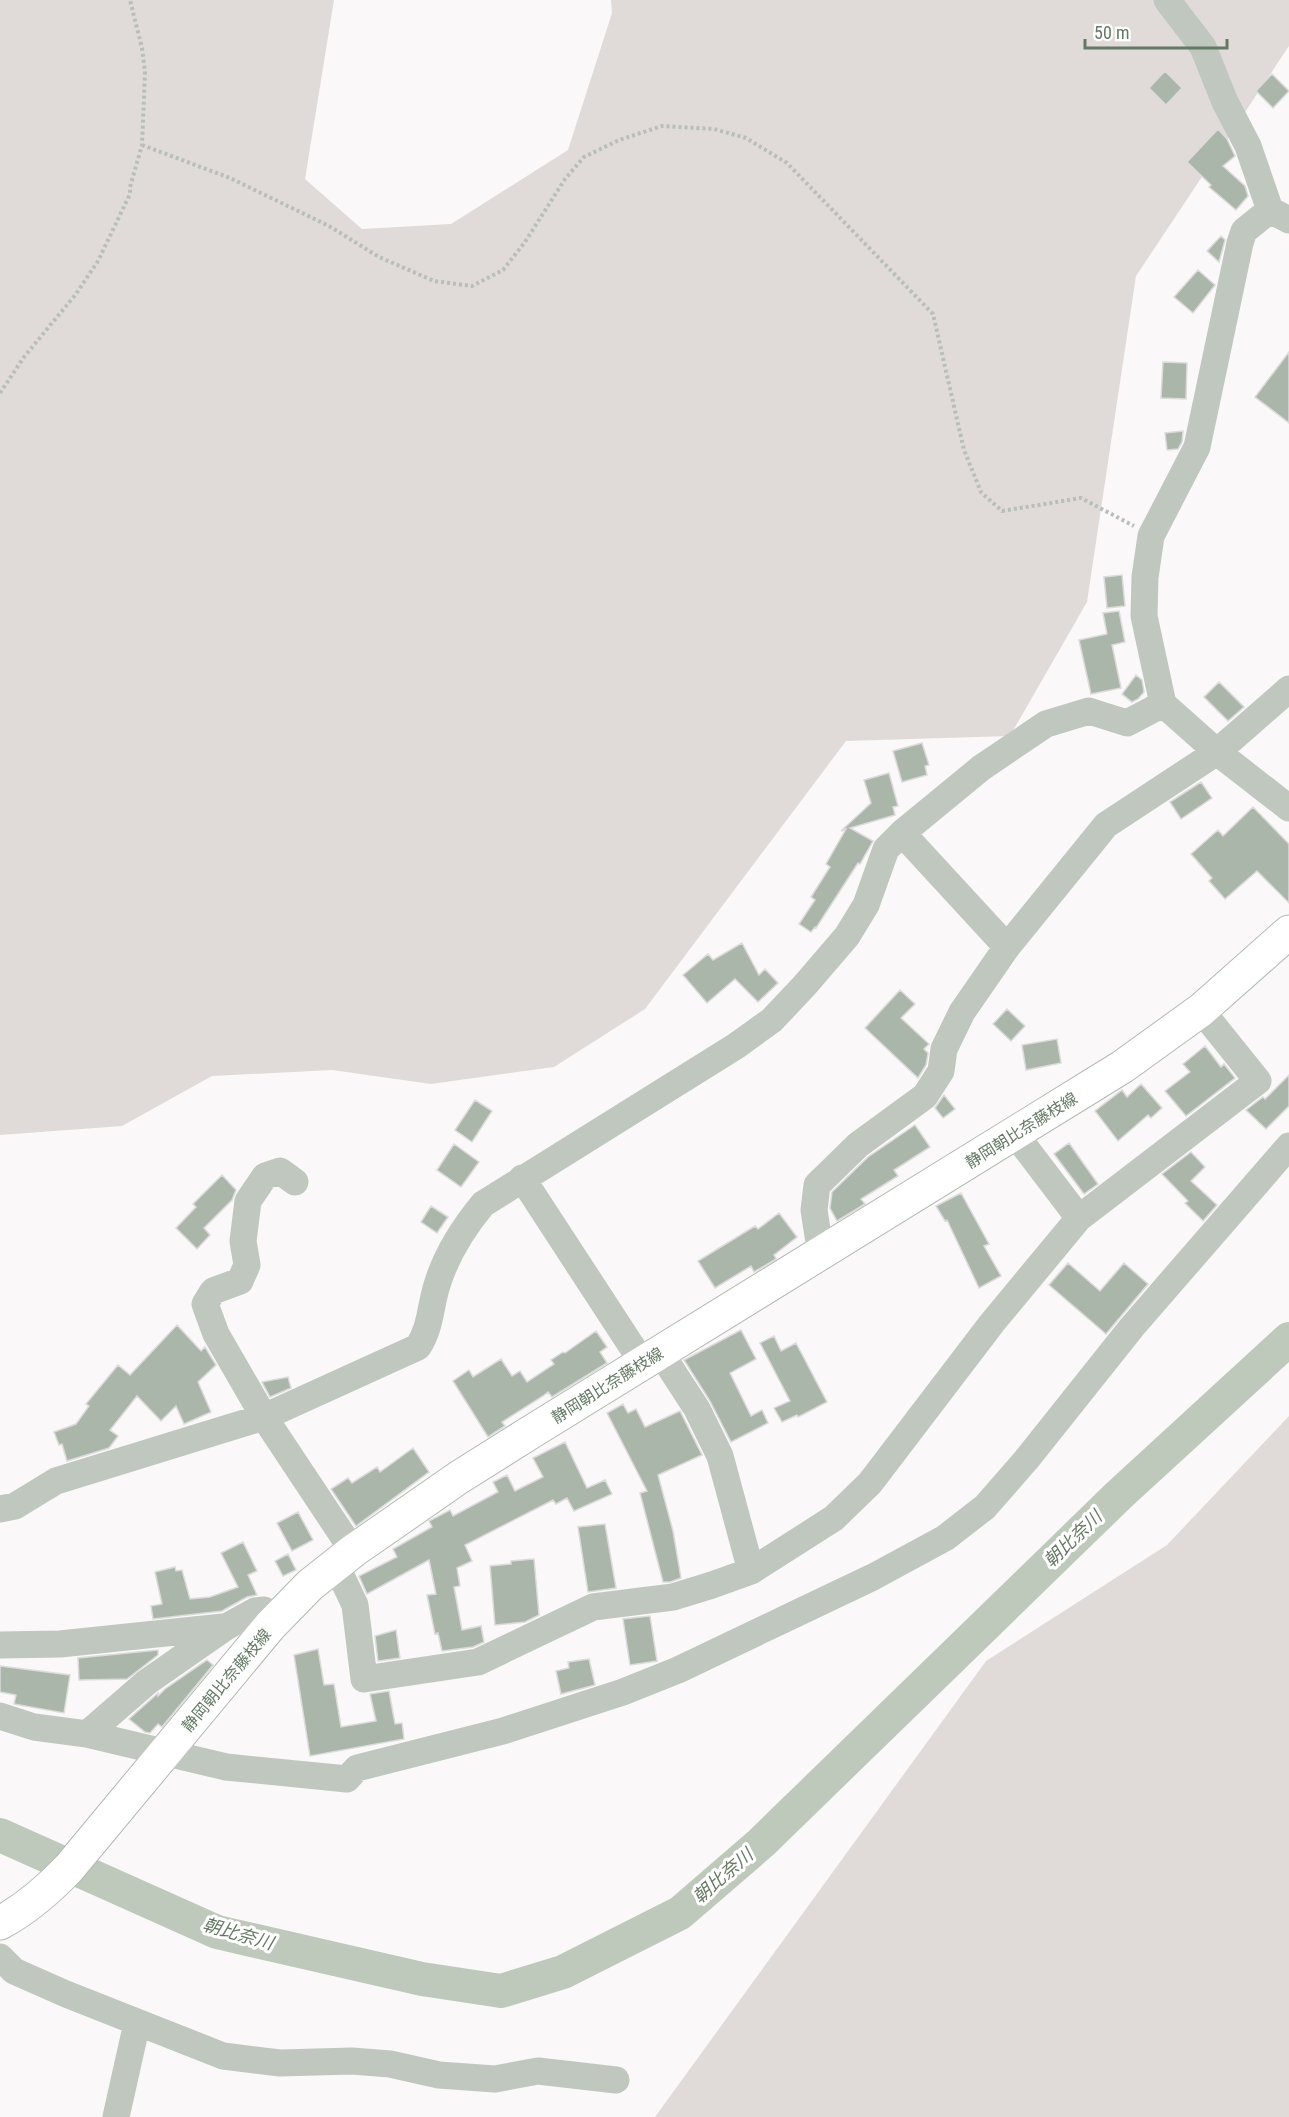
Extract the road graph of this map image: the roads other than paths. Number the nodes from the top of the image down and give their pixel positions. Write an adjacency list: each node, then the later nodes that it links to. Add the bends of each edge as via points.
1 (1167, 0): 2 (street, via 1203,47)
2 (1280, 215): 4 (street, via 1244,231 1197,447 1151,536 1144,616)
3 (1289, 688): 5 (street)
4 (1163, 704): 5 (street); 7 (street, via 1127,723 1089,711 1046,724 981,768)
5 (1217, 752): 6 (street); 9 (street, via 1106,825)
6 (1289, 808)
7 (902, 833): 9 (street); 13 (street, via 886,849 866,905 846,936 772,1020)
8 (1289, 933): 10 (main road, 静岡朝比奈藤枝線)
9 (1007, 947): 16 (street, via 962,1012 944,1049 941,1071 925,1096 858,1145 817,1185 814,1210)
10 (1202, 1010): 11 (main road, 静岡朝比奈藤枝線, via 1122,1068); 15 (street, via 1258,1081)
11 (1015, 1134): 15 (street); 16 (main road, 静岡朝比奈藤枝線)
12 (1289, 1146): 27 (street, via 1132,1327 985,1507 945,1538 873,1577 678,1670 622,1692 503,1731 357,1768 346,1779 226,1767)
13 (522, 1178): 17 (street); 18 (street, via 483,1204 467,1224 437,1285 427,1334 418,1347)
14 (295, 1182): 18 (street, via 280,1171 265,1176 248,1201 243,1241 247,1265 240,1281 213,1291 206,1304 216,1334)
15 (1079, 1218): 21 (street, via 992,1323 870,1483 834,1518)
16 (821, 1255): 17 (main road, 静岡朝比奈藤枝線)
17 (651, 1357): 20 (main road, 静岡朝比奈藤枝線, via 458,1478); 21 (street, via 697,1409 720,1456)
18 (264, 1417): 19 (street, via 56,1481 15,1506); 20 (street)
19 (0, 1509)
20 (345, 1558): 21 (street, via 364,1678 478,1662 593,1607 673,1597); 22 (main road, 静岡朝比奈藤枝線, via 310,1585)
21 (751, 1571)
22 (270, 1626): 23 (street, via 264,1610); 27 (main road, 静岡朝比奈藤枝線)
23 (226, 1627): 24 (street, via 60,1644); 26 (street, via 147,1682)
24 (0, 1646)
25 (0, 1716): 26 (street, via 34,1727)
26 (87, 1734): 27 (street)
27 (164, 1755): 28 (main road, 静岡朝比奈藤枝線, via 49,1889)
28 (8, 1919)
29 (0, 1957): 30 (street, via 14,1971)
30 (137, 2023): 31 (street, via 224,2056 280,2063 352,2061 390,2064 439,2075 495,2079 538,2071); 32 (street)
31 (616, 2080)
32 (116, 2117)

